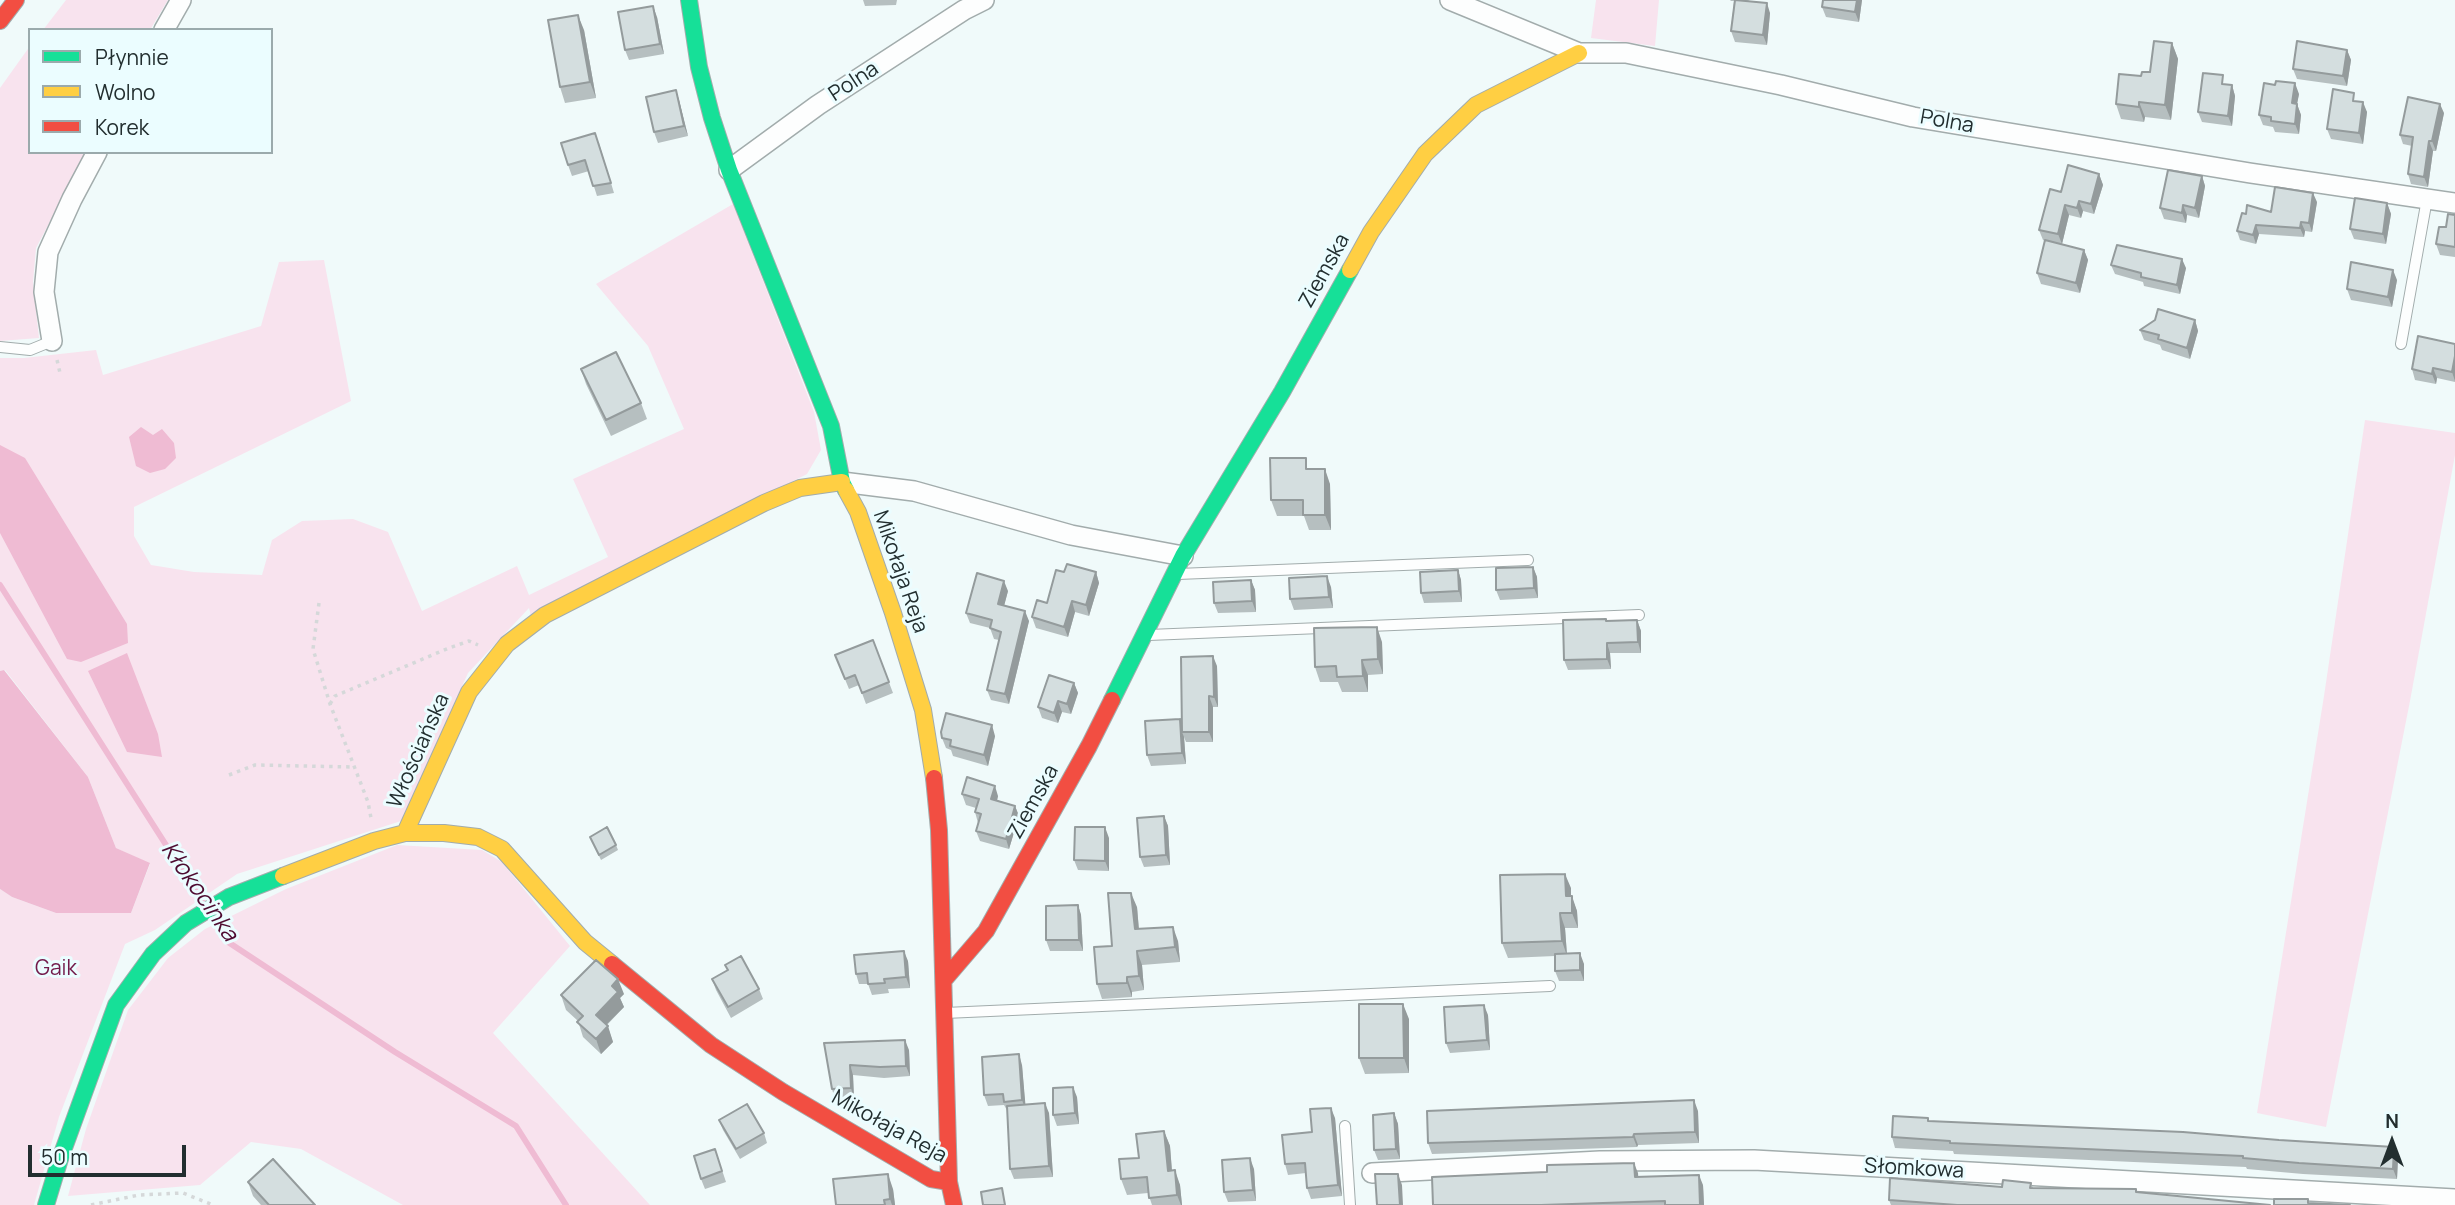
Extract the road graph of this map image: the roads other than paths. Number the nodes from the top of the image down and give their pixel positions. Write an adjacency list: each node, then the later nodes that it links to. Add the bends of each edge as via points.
1 (16, 0): 6 (main road)
2 (181, 0): 7 (street)
3 (689, 0): 10 (main road, Mikołaja Reja, via 702,80)
4 (984, 0): 10 (street, Polna, via 818,105)
5 (1450, 0): 8 (street, Polna)
6 (0, 21)
7 (165, 28)
8 (1579, 53): 11 (street, Polna, via 1626,53 1913,117); 17 (main road, Ziemska, via 1476,105 1425,154 1371,232)
9 (96, 154): 13 (street, via 48,251 44,292)
10 (729, 170): 16 (main road, Mikołaja Reja, via 831,426)
11 (2427, 199): 12 (street, Polna); 14 (lane)
12 (2455, 203)
13 (52, 341): 15 (lane, via 30,349)
14 (2401, 344)
15 (0, 347)
16 (842, 482): 17 (street, via 914,491 1071,535); 22 (main road, Włościańska, via 800,488 764,503 545,615 507,644 469,692); 23 (main road, Mikołaja Reja, via 858,512 923,710 939,830)
17 (1183, 556): 19 (main road, Ziemska)
18 (1528, 560): 19 (lane)
19 (1174, 574): 21 (main road, Ziemska)
20 (1639, 615): 21 (lane)
21 (1144, 635): 23 (main road, Ziemska, via 1089,746 986,931)
22 (405, 833): 28 (main road, Mikołaja Reja, via 478,837 502,849 585,942 711,1045 931,1179); 30 (main road, Włościańska, via 229,897 186,923 153,954 116,1005)
23 (944, 980): 25 (main road, Mikołaja Reja)
24 (1550, 986): 25 (lane)
25 (945, 1013): 28 (main road, Mikołaja Reja)
26 (1345, 1126): 32 (lane)
27 (1372, 1173): 29 (street, Słomkowa, via 1600,1161 1754,1160)
28 (949, 1182): 31 (main road, Mikołaja Reja)
29 (2455, 1199)
30 (46, 1205)
31 (954, 1205)
32 (1350, 1205)

